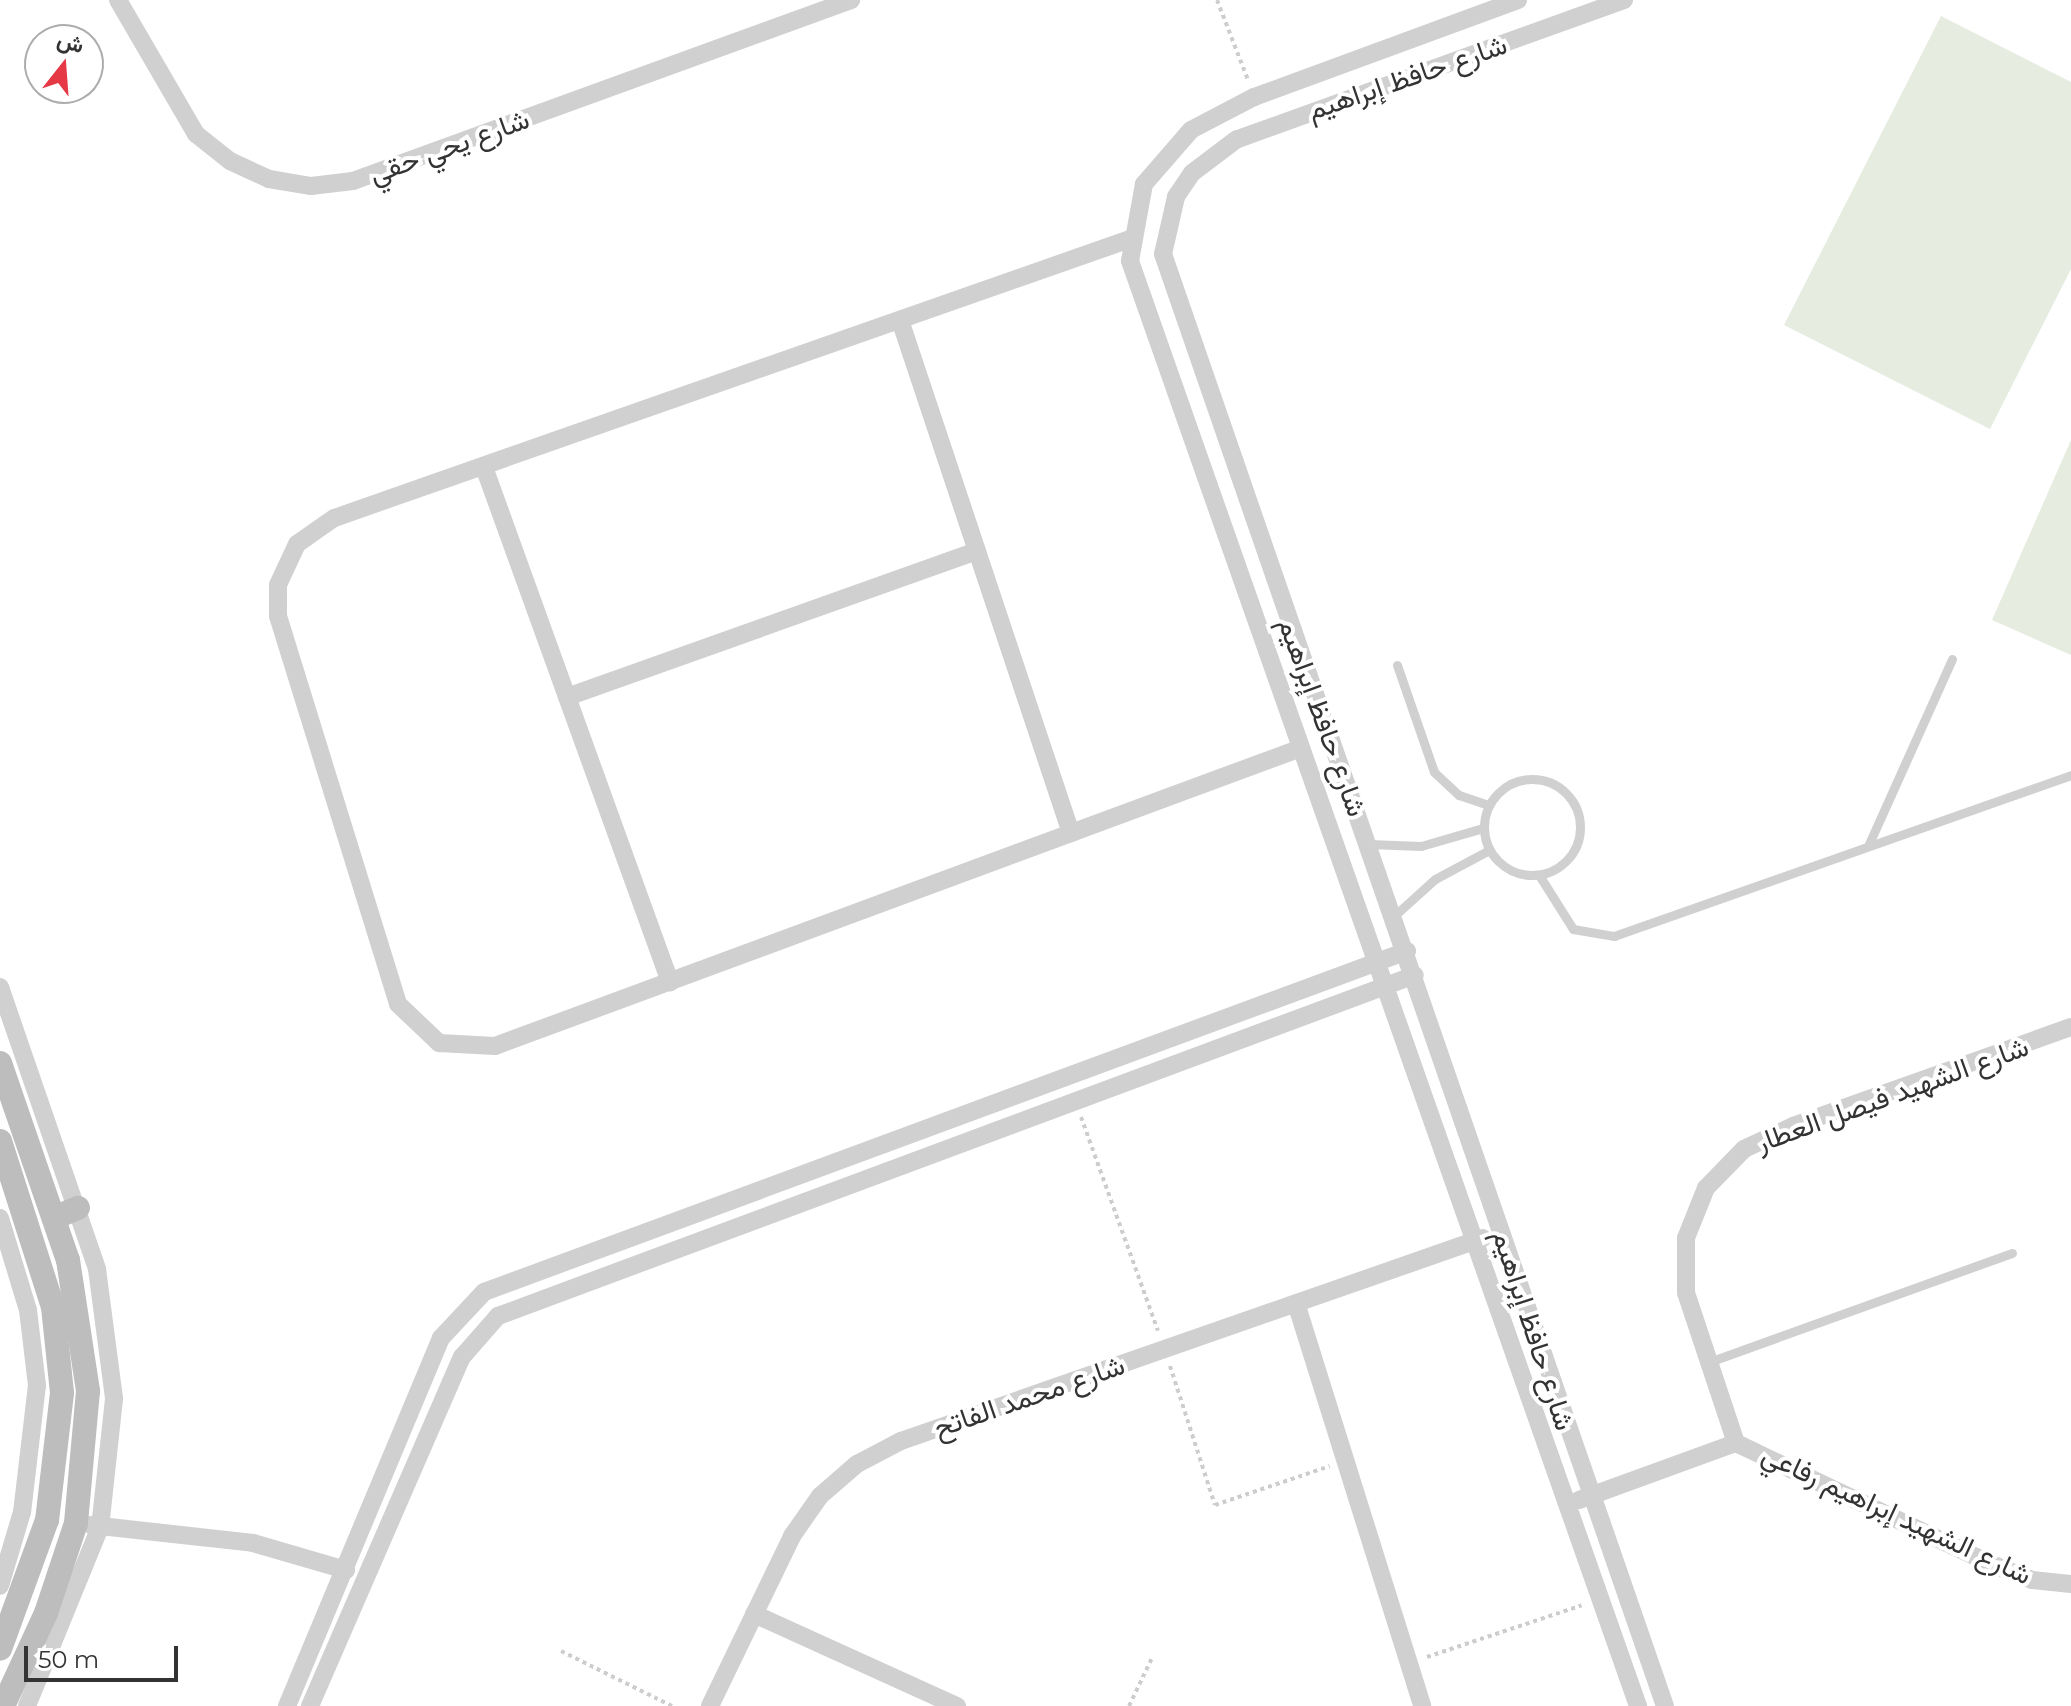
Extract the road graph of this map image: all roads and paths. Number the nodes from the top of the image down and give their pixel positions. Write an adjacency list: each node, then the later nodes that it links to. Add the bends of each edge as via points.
1 (118, 0): 2 (street, شارع يحي حقي, via 196,134 256,173 311,186 353,181)
2 (851, 0)
3 (1217, 0): 8 (path)
4 (1518, 0): 6 (street, شارع حافظ إبراهيم)
5 (1624, 0): 7 (street, شارع حافظ إبراهيم)
6 (1384, 47): 7 (street); 8 (street, شارع حافظ إبراهيم)
7 (1398, 80): 12 (street, شارع حافظ إبراهيم, via 1237,139 1192,173 1171,210 1163,254 1169,285)
8 (1254, 97): 9 (street, شارع حافظ إبراهيم, via 1221,111 1163,153 1144,184)
9 (1130, 239): 10 (street); 13 (street, شارع حافظ إبراهيم, via 1136,289)
10 (900, 320): 11 (street); 14 (street)
11 (484, 467): 17 (street); 31 (street, via 320,524 297,544 278,585 278,616 398,1004 439,1043 481,1049)
12 (1240, 486): 13 (street); 23 (street, شارع حافظ إبراهيم)
13 (1210, 496): 18 (street, شارع حافظ إبراهيم)
14 (977, 551): 17 (street); 22 (street)
15 (1952, 659): 24 (lane)
16 (1397, 665): 20 (lane, via 1434,772 1459,795)
17 (567, 697): 31 (street)
18 (1301, 748): 22 (street); 29 (street, شارع حافظ إبراهيم)
19 (2071, 775): 24 (lane)
20 (1488, 805): 21 (lane); 26 (lane, via 1503,787 1536,778 1574,803 1576,848 1561,866)
21 (1483, 828): 23 (lane, via 1421,846); 25 (lane)
22 (1071, 833): 31 (street)
23 (1368, 844): 27 (street, شارع حافظ إبراهيم)
24 (1868, 846): 26 (lane, via 1605,938 1564,921)
25 (1489, 850): 26 (lane, via 1505,868); 27 (lane, via 1435,879)
26 (1539, 875)
27 (1394, 916): 28 (street, شارع حافظ إبراهيم)
28 (1407, 951): 29 (street); 30 (street, شارع حافظ إبراهيم)
29 (1379, 961): 32 (street, شارع حافظ إبراهيم); 44 (street)
30 (1415, 975): 32 (street); 41 (street, شارع حافظ إبراهيم)
31 (670, 982)
32 (1387, 984): 36 (street); 42 (street, شارع حافظ إبراهيم)
33 (0, 987): 38 (street)
34 (2071, 1027): 48 (street, شارع الشهيد فيصل العطار, via 1744,1149 1706,1188 1686,1238 1686,1293)
35 (0, 1063): 40 (street)
36 (1074, 1100): 45 (street); 47 (path)
37 (0, 1141): 61 (street, via 53,1307 62,1393 47,1520)
38 (78, 1208): 40 (street); 55 (street, via 97,1269 112,1373 111,1465)
39 (0, 1218): 58 (street, via 28,1310 37,1385 27,1485)
40 (54, 1218): 55 (street, via 86,1346)
41 (1501, 1231): 42 (street, شارع محمد الفاتح); 51 (street, شارع حافظ إبراهيم)
42 (1475, 1240): 46 (street, شارع محمد الفاتح); 53 (street, شارع حافظ إبراهيم)
43 (2012, 1253): 48 (lane)
44 (532, 1273): 45 (street); 52 (street, via 484,1292 452,1320)
45 (539, 1296): 54 (street, via 498,1316 462,1357)
46 (1296, 1303): 47 (street, شارع محمد الفاتح); 50 (street)
47 (1164, 1349): 50 (path, via 1215,1505); 60 (street, شارع محمد الفاتح, via 901,1441 857,1464 820,1496 792,1536)
48 (1709, 1362): 49 (street, شارع الشهيد فيصل العطار)
49 (1736, 1443): 51 (street, شارع الشهيد إبراهيم رفاعي); 57 (street, شارع الشهيد إبراهيم رفاعي, via 1991,1564 2032,1580)
50 (1347, 1460): 64 (street)
51 (1589, 1497): 53 (street, شارع الشهيد إبراهيم رفاعي); 75 (street, شارع حافظ إبراهيم)
52 (374, 1500): 54 (street); 56 (street)
53 (1565, 1504): 59 (street, شارع حافظ إبراهيم)
54 (395, 1509): 68 (street)
55 (88, 1525): 56 (street, via 253,1543); 65 (street); 66 (street)
56 (346, 1570): 67 (street)
57 (2071, 1584)
58 (0, 1586)
59 (1599, 1599): 64 (path); 74 (street, شارع حافظ إبراهيم)
60 (754, 1614): 70 (street, شارع محمد الفاتح); 71 (street)
61 (0, 1649)
62 (561, 1651): 69 (path)
63 (1152, 1658): 72 (path)
64 (1413, 1662): 73 (street)
65 (3, 1706)
66 (27, 1706)
67 (287, 1706)
68 (310, 1706)
69 (672, 1706)
70 (710, 1706)
71 (957, 1706)
72 (1129, 1706)
73 (1422, 1706)
74 (1638, 1706)
75 (1665, 1706)

